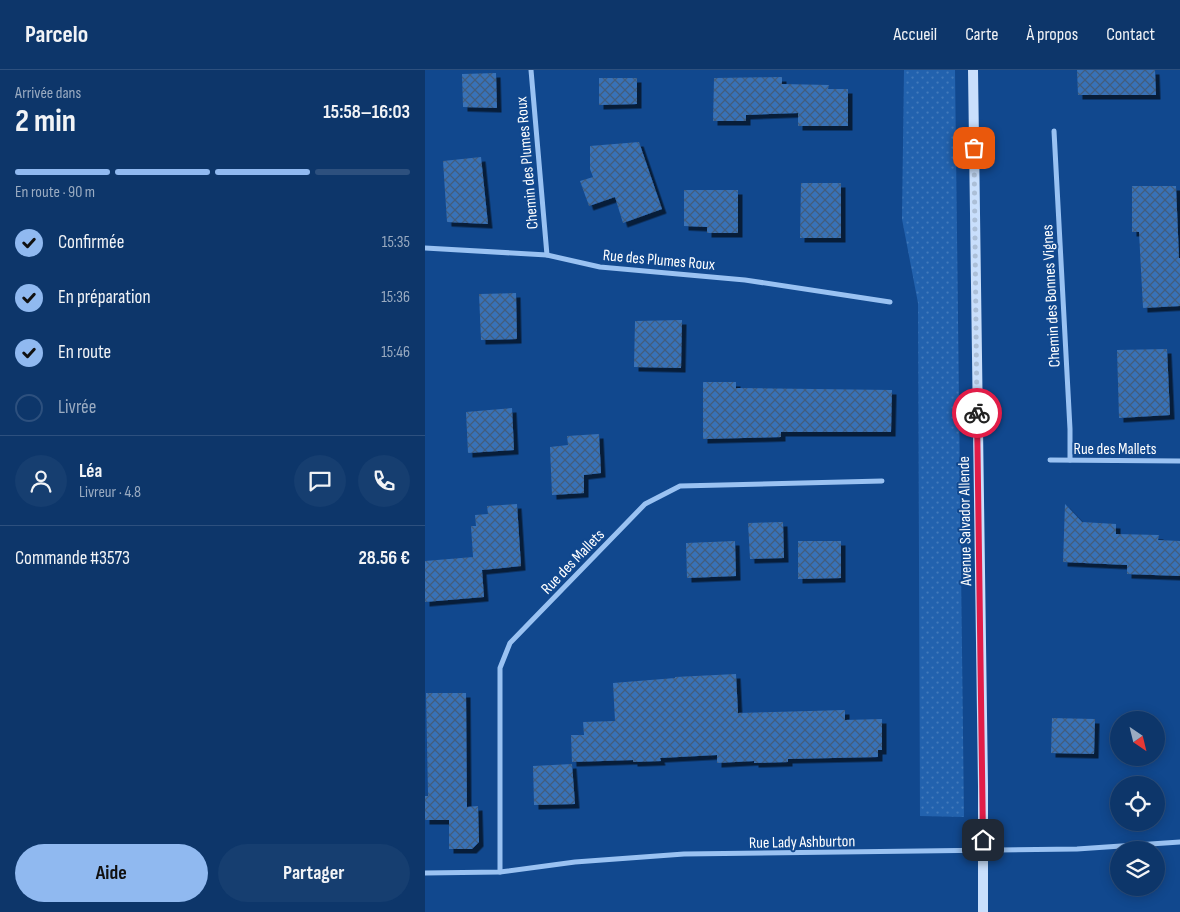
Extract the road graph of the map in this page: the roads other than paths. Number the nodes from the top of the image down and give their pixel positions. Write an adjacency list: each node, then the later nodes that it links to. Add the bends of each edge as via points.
1 (531, 70): 5 (street, Chemin des Plumes Roux)
2 (973, 70): 14 (street, Avenue Salvador Allende)
3 (1054, 131): 8 (street, Chemin des Bonnes Vignes)
4 (425, 248): 5 (street, Rue des Plumes Roux)
5 (547, 255): 6 (street, Rue des Plumes Roux, via 600,267 745,280)
6 (890, 302)
7 (1049, 460): 8 (street, Rue des Mallets)
8 (1070, 460): 9 (street, Rue des Mallets)
9 (1180, 461)
10 (882, 481): 12 (street, Rue des Mallets, via 680,486 645,504 509,643 500,668)
11 (1180, 842): 12 (street, Rue Lady Ashburton, via 1077,849 684,854 575,862)
12 (500, 872): 13 (street, Rue Lady Ashburton)
13 (425, 873)
14 (983, 912)

